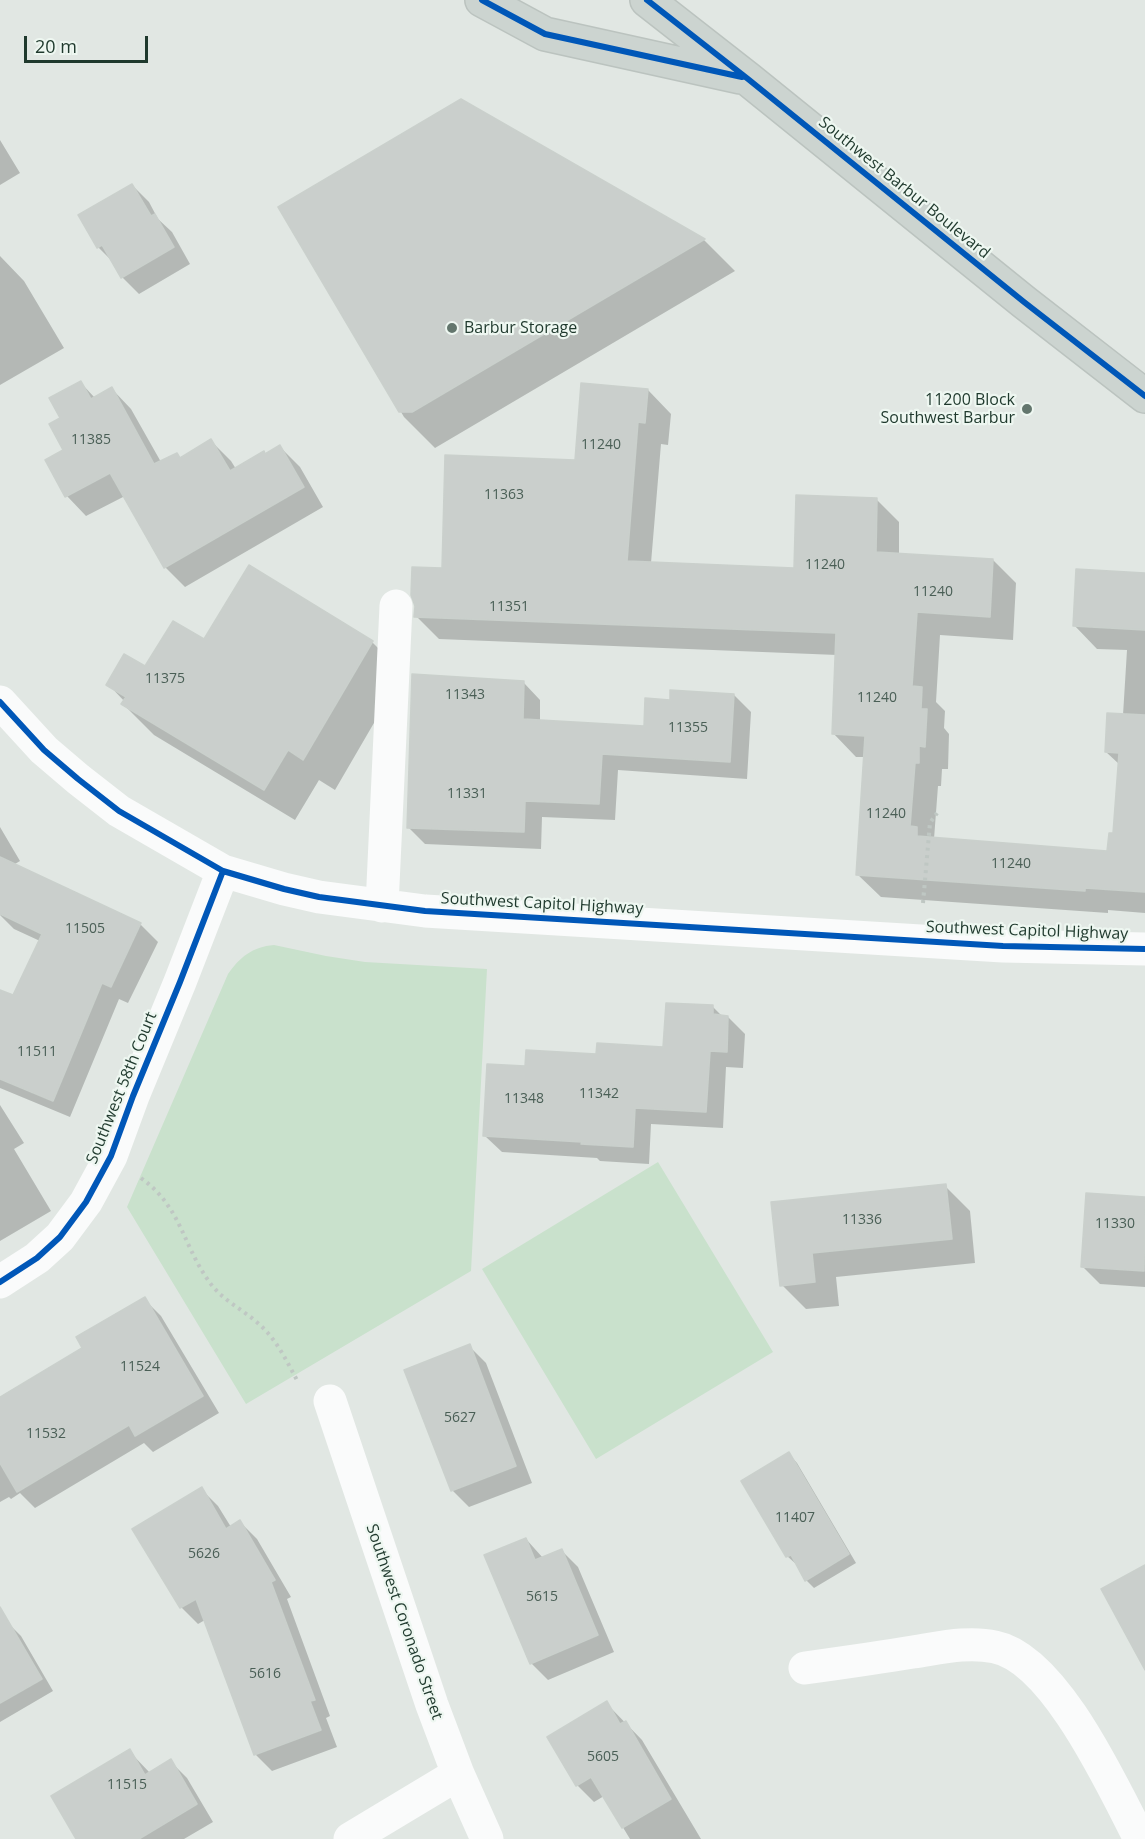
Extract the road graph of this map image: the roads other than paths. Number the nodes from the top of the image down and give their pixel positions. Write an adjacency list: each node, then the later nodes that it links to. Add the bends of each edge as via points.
1 (482, 0): 3 (main road, via 545,34)
2 (647, 0): 3 (main road, Southwest Barbur Boulevard)
3 (748, 79): 4 (main road, Southwest Barbur Boulevard)
4 (1145, 396)
5 (396, 606): 8 (street)
6 (0, 702): 7 (street, Southwest Capitol Highway, via 44,750 119,811)
7 (223, 871): 8 (street, Southwest Capitol Highway, via 319,897); 10 (street, Southwest 58th Court, via 111,1156 86,1202 60,1237)
8 (382, 906): 9 (street, Southwest Capitol Highway, via 1003,946)
9 (1145, 949)
10 (0, 1282)
11 (330, 1401): 13 (street, Southwest Coronado Street)
12 (805, 1668): 16 (street, via 964,1644 996,1647 1020,1657 1049,1685 1068,1712)
13 (458, 1774): 14 (street); 15 (street, Southwest Coronado Street)
14 (350, 1839)
15 (487, 1839)
16 (1140, 1839)

